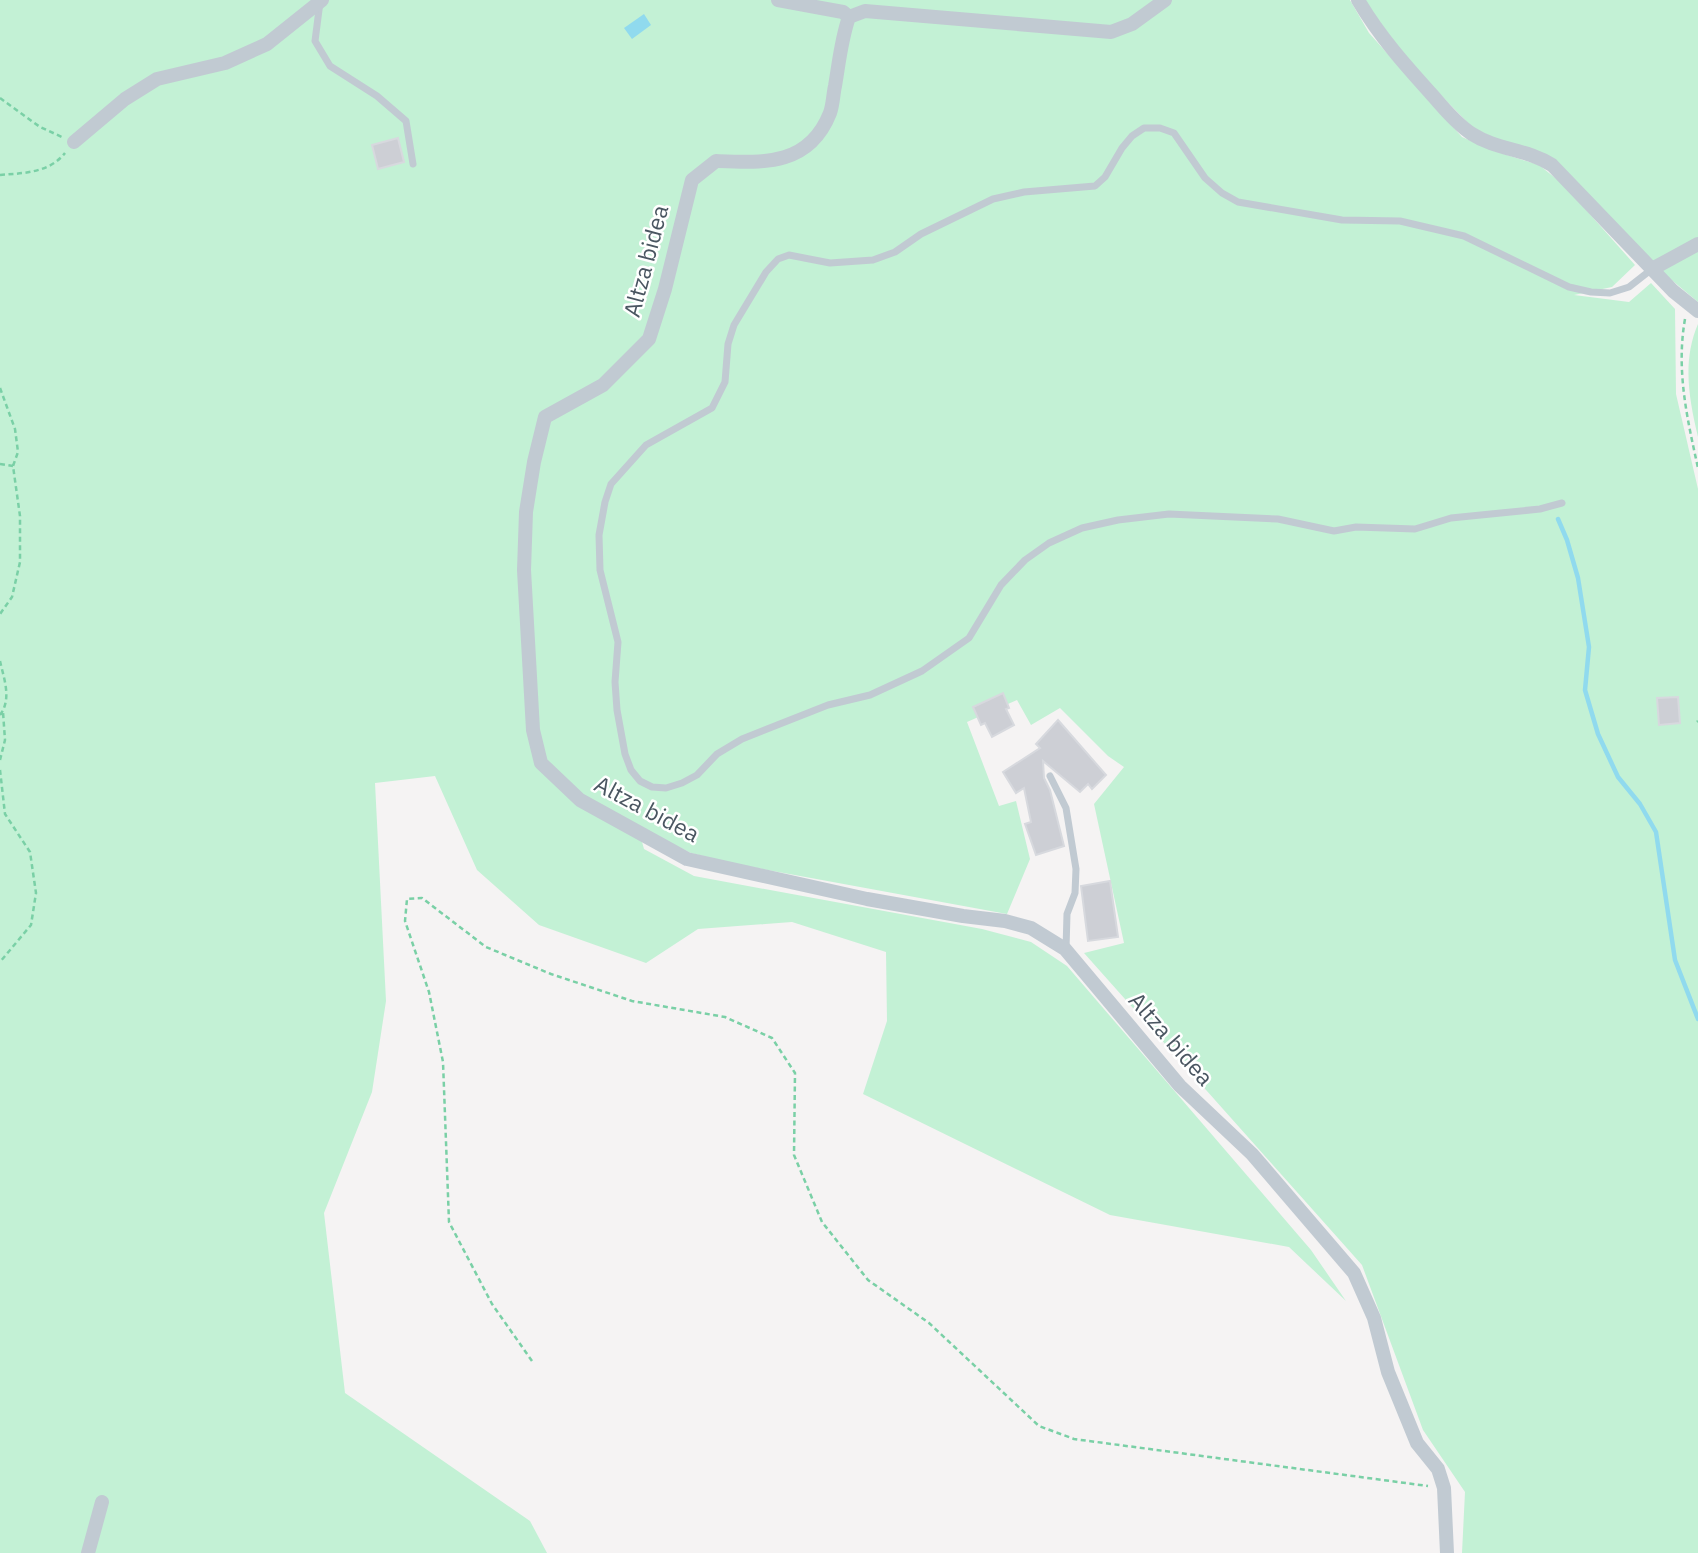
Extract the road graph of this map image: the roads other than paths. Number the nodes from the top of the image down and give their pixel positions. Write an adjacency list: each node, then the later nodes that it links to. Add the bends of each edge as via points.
1 (778, 0): 5 (street)
2 (1165, 0): 5 (street, via 1111,32 865,11)
3 (1357, 0): 9 (street, via 1374,28 1451,116 1493,145 1537,156 1552,165)
4 (321, 1): 6 (street, via 267,44 225,63 157,79); 7 (lane, via 315,41 330,66 406,121)
5 (849, 17): 13 (street, Altza bidea, via 831,112 814,141 788,158 716,161 692,180 649,339 603,385 545,417 526,512 524,570 533,730 541,763 580,800 687,859 867,899 1005,921 1031,928)
6 (74, 142)
7 (413, 164)
8 (1698, 244): 9 (street)
9 (1652, 269): 10 (street); 11 (lane, via 1629,287 1591,292 1569,288 1464,236 1401,221 1342,220 1238,202 1205,178 1174,133 1160,128 1144,128 1132,136 1095,186 993,199 873,260 830,263 789,255 778,259 734,325 727,344 725,382 712,408 646,445 611,484 604,502 600,570 618,642 616,691 625,754 640,781 666,788 697,775 717,754 742,739 828,705 870,695 922,671 969,638 1001,585 1025,560 1082,528 1169,514 1278,519 1335,531 1416,529 1451,518)
10 (1693, 308)
11 (1562, 503)
12 (1050, 776): 13 (lane, via 1066,808 1076,869)
13 (1065, 949): 16 (street, Altza bidea, via 1180,1086 1252,1154 1354,1273 1417,1443 1438,1469 1444,1488)
14 (102, 1502): 15 (street)
15 (88, 1553)
16 (1447, 1553)

